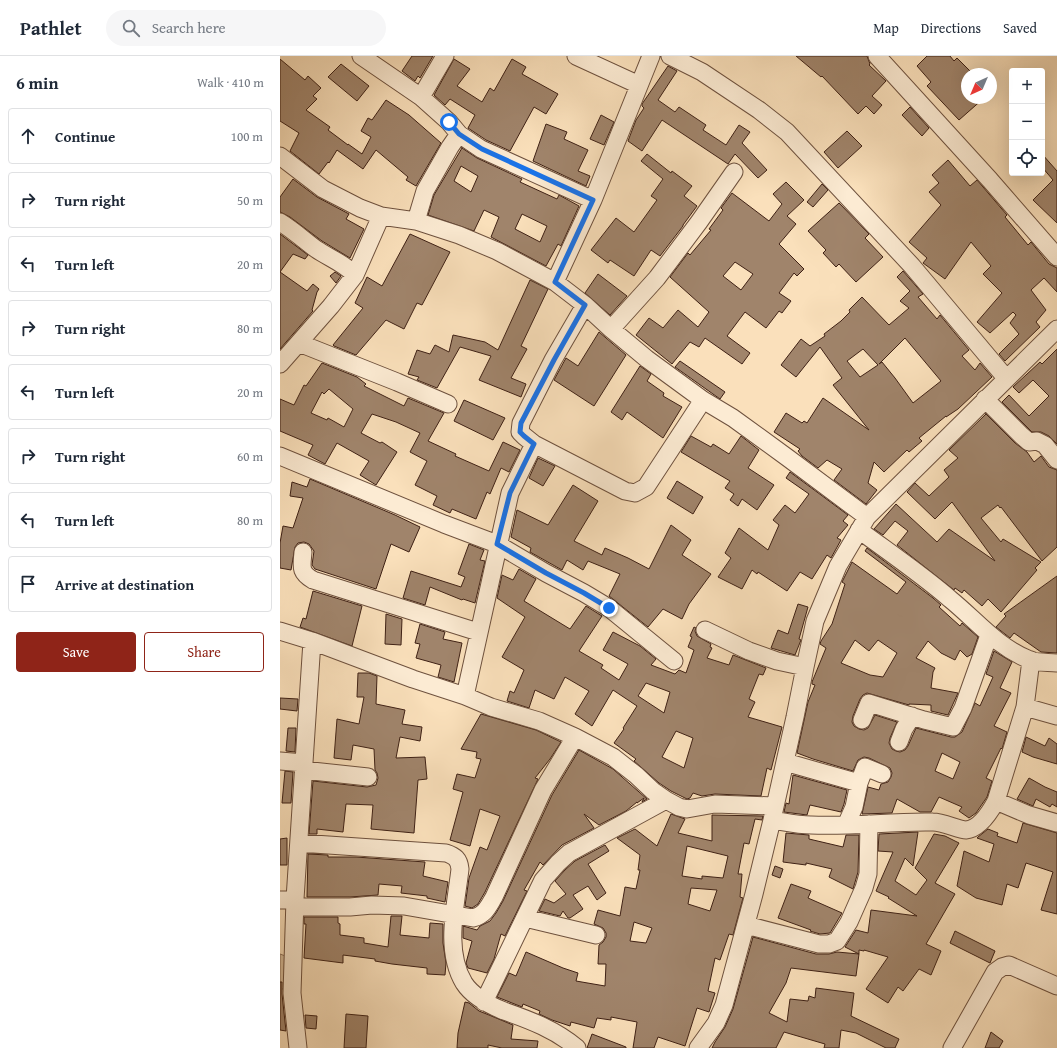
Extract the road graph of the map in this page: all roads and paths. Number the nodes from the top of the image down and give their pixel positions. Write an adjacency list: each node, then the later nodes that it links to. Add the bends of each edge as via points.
1 (361, 56): 8 (street)
2 (445, 56): 8 (street)
3 (576, 56): 7 (street)
4 (651, 56): 7 (street)
5 (670, 56): 24 (street, via 702,72 787,132 912,266)
6 (877, 56): 16 (street)
7 (639, 85): 12 (street)
8 (420, 96): 9 (street)
9 (459, 134): 12 (street, via 482,149); 14 (street, via 425,191)
10 (280, 156): 13 (street, via 324,189)
11 (734, 172): 20 (street, via 657,278)
12 (593, 200): 18 (street)
13 (381, 216): 14 (street); 17 (street)
14 (416, 221): 18 (street, via 497,251)
15 (280, 222): 17 (street)
16 (1057, 257)
17 (355, 275): 22 (street)
18 (555, 282): 19 (street)
19 (585, 305): 20 (street); 28 (street, via 521,423 520,432)
20 (611, 329): 26 (street)
21 (1057, 329): 24 (street)
22 (299, 343): 23 (street); 27 (street)
23 (280, 364)
24 (1006, 378): 25 (street)
25 (985, 399): 30 (street, via 1029,442 1037,441 1045,445); 31 (street)
26 (703, 400): 28 (street, via 646,487 635,493 625,491); 31 (street, via 788,458)
27 (448, 404)
28 (534, 444): 32 (street, via 510,493)
29 (280, 456): 32 (street)
30 (1057, 460)
31 (863, 524): 37 (street); 42 (street, via 838,566 815,621)
32 (497, 544): 36 (street); 40 (street, via 609,608)
33 (303, 552): 36 (street, via 303,572 313,580)
34 (705, 630): 42 (street, via 749,651)
35 (280, 631): 38 (street)
36 (478, 632): 43 (street)
37 (989, 635): 39 (street); 45 (street, via 963,708 953,727)
38 (312, 641): 43 (street); 52 (street)
39 (1031, 660): 41 (street); 44 (street)
40 (674, 661)
41 (1057, 663)
42 (805, 667): 51 (street)
43 (465, 696): 48 (street, via 491,707 539,721)
44 (1025, 707): 46 (street); 57 (street)
45 (912, 716): 47 (street, via 869,703); 49 (street)
46 (1057, 716)
47 (862, 720)
48 (575, 737): 56 (street, via 613,757); 64 (street, via 543,790 486,912 474,918)
49 (900, 742)
50 (280, 761): 52 (street)
51 (785, 762): 55 (street); 58 (street)
52 (303, 766): 54 (street); 62 (street)
53 (882, 774): 55 (street, via 865,767)
54 (368, 777)
55 (859, 783): 61 (street, via 854,807)
56 (666, 800): 58 (street, via 687,808 715,804); 65 (street, via 569,853 543,880)
57 (996, 802): 59 (street); 60 (street, via 989,814 966,830 934,822)
58 (773, 813): 61 (street, via 810,826); 66 (street)
59 (1057, 823)
60 (870, 824): 61 (street); 66 (street, via 868,874 850,922 837,941 819,944)
61 (846, 825)
62 (299, 843): 63 (street); 64 (street, via 454,855 460,869)
63 (290, 902): 64 (street, via 350,907 404,906); 69 (street)
64 (455, 915): 70 (street, via 453,947 457,966 464,984)
65 (525, 918): 67 (street); 70 (street)
66 (746, 925): 73 (street, via 724,1005 716,1023)
67 (596, 935)
68 (1057, 986): 74 (street, via 1009,965 1002,967 995,972)
69 (286, 993): 71 (street)
70 (484, 1002): 72 (street, via 542,1025)
71 (298, 1048)
72 (577, 1048)
73 (698, 1048)
74 (952, 1048)

